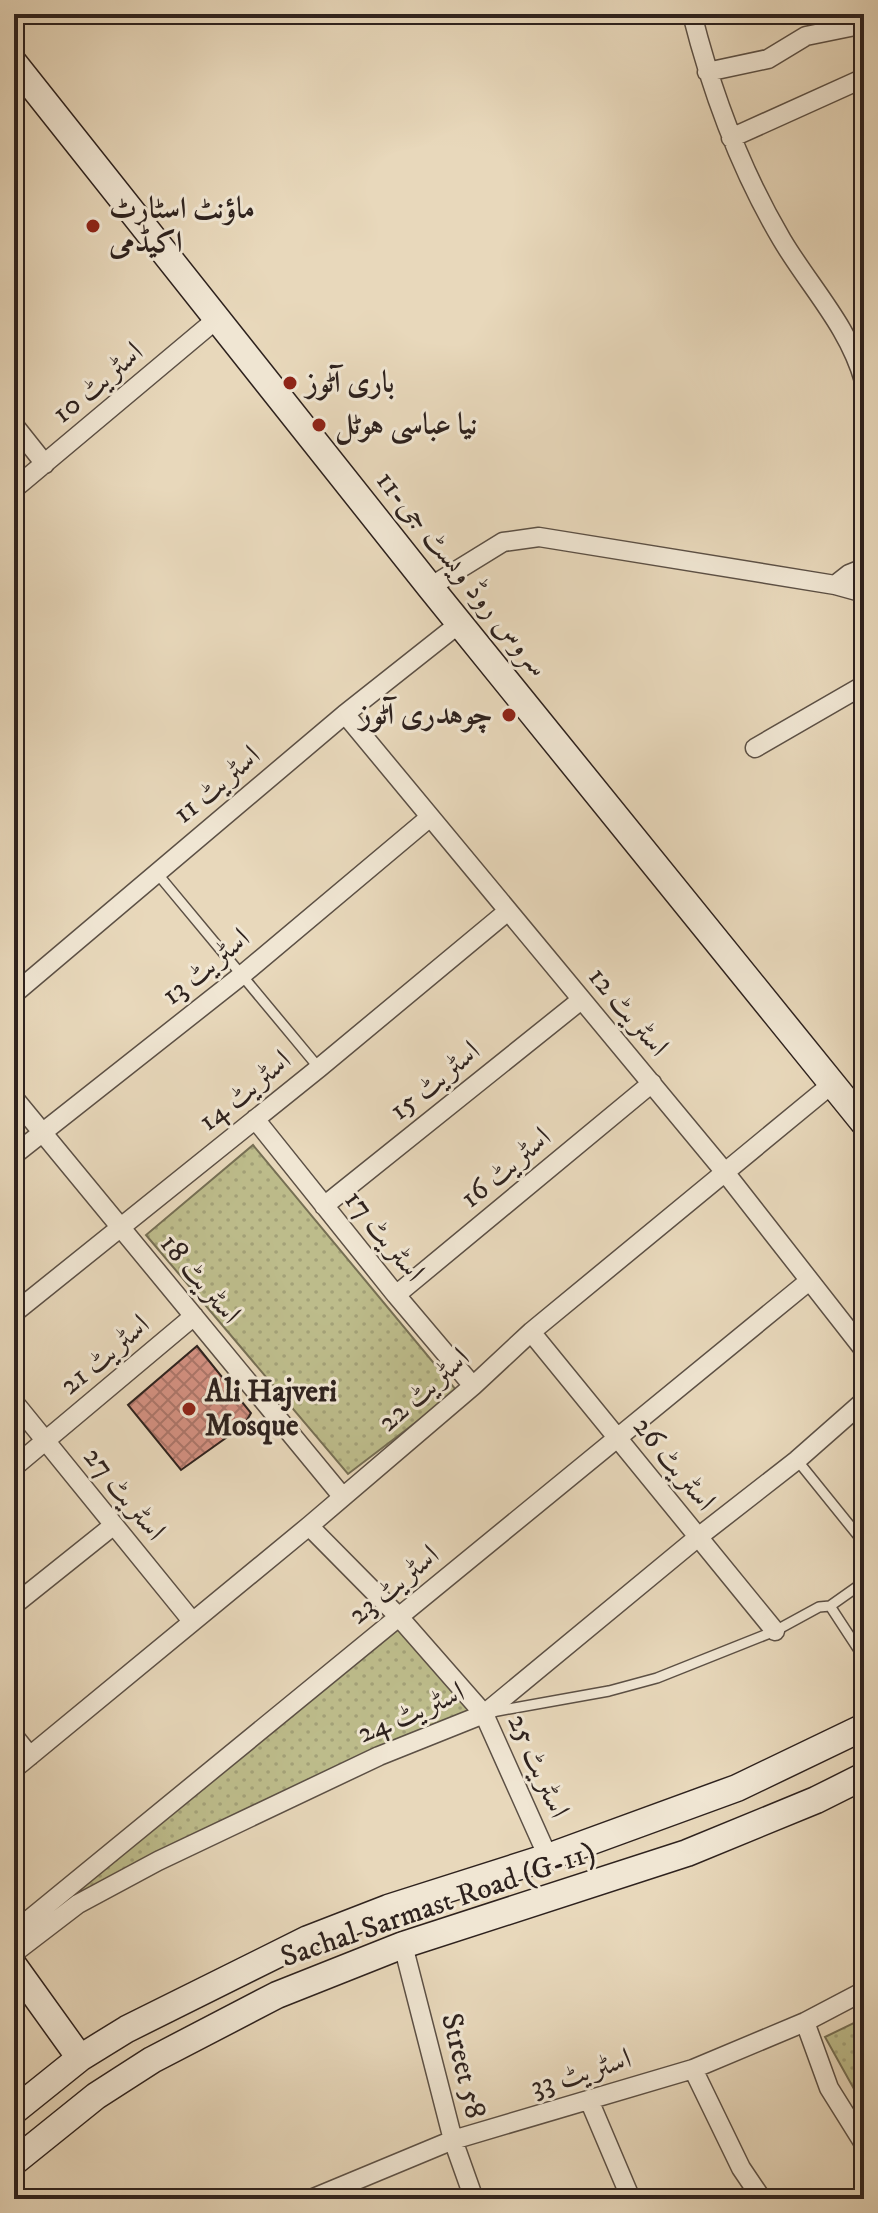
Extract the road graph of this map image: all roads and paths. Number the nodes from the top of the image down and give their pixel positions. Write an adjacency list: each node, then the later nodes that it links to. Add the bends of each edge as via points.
1 (692, 14): 4 (street)
2 (864, 20): 4 (street, via 806,36 768,59)
3 (14, 63): 7 (main road, سروس روڈ ویسٹ جی-11)
4 (707, 72): 6 (street)
5 (864, 78): 6 (street)
6 (731, 138): 8 (street, via 782,240 838,322)
7 (218, 318): 10 (street, اسٹریٹ 10); 14 (main road, سروس روڈ ویسٹ جی-11)
8 (864, 381)
9 (14, 425): 10 (street)
10 (45, 464): 11 (street, اسٹریٹ 10)
11 (14, 489)
12 (864, 568): 13 (street)
13 (835, 585): 14 (street, via 539,537 503,542); 15 (street)
14 (430, 587): 16 (main road, سروس روڈ ویسٹ جی-11)
15 (864, 593)
16 (460, 623): 18 (street, اسٹریٹ 11); 28 (main road, سروس روڈ ویسٹ جی-11)
17 (864, 685): 19 (street)
18 (345, 714): 20 (street, اسٹریٹ 12); 21 (street, اسٹریٹ 11)
19 (755, 748)
20 (429, 818): 22 (street, اسٹریٹ 12); 23 (street, اسٹریٹ 13)
21 (156, 872): 23 (lane); 24 (street, اسٹریٹ 11)
22 (508, 911): 25 (street, اسٹریٹ 12); 26 (street, اسٹریٹ 14)
23 (242, 975): 26 (lane); 32 (street, اسٹریٹ 13)
24 (14, 994)
25 (581, 1000): 27 (street, اسٹریٹ 12); 35 (street, اسٹریٹ 15)
26 (319, 1068): 30 (street, اسٹریٹ 14)
27 (652, 1083): 34 (street, اسٹریٹ 12); 38 (street, اسٹریٹ 16)
28 (832, 1084): 31 (main road, سروس روڈ ویسٹ جی-11); 34 (street, اسٹریٹ 22)
29 (14, 1098): 32 (street, اسٹریٹ 18)
30 (255, 1119): 35 (street, اسٹریٹ 17); 36 (street, اسٹریٹ 14)
31 (864, 1123)
32 (43, 1131): 33 (street, اسٹریٹ 13); 36 (street, اسٹریٹ 18)
33 (14, 1155)
34 (724, 1171): 37 (street, اسٹریٹ 12); 41 (street, اسٹریٹ 22)
35 (324, 1206): 38 (street, اسٹریٹ 17)
36 (120, 1227): 39 (street, اسٹریٹ 14); 40 (street, اسٹریٹ 18)
37 (809, 1281): 42 (street, اسٹریٹ 12); 46 (street, اسٹریٹ 23)
38 (396, 1295): 43 (street, اسٹریٹ 17)
39 (14, 1313)
40 (194, 1316): 47 (street, اسٹریٹ 21); 50 (street, اسٹریٹ 18)
41 (531, 1332): 43 (street, اسٹریٹ 22); 46 (street, اسٹریٹ 26)
42 (864, 1350)
43 (473, 1386): 50 (street, اسٹریٹ 22)
44 (864, 1401): 48 (street, اسٹریٹ 24)
45 (14, 1402): 47 (street, اسٹریٹ 27)
46 (618, 1438): 53 (street, اسٹریٹ 26); 58 (street, اسٹریٹ 23)
47 (45, 1442): 49 (street, اسٹریٹ 21); 51 (street, اسٹریٹ 27)
48 (797, 1460): 53 (street, اسٹریٹ 24); 54 (lane)
49 (14, 1467)
50 (342, 1496): 52 (street, اسٹریٹ 22)
51 (114, 1525): 56 (street); 59 (street, اسٹریٹ 27)
52 (309, 1526): 58 (street, اسٹریٹ 25); 59 (street, اسٹریٹ 22)
53 (697, 1538): 60 (street, اسٹریٹ 26); 62 (street, اسٹریٹ 24)
54 (864, 1543)
55 (864, 1582): 57 (lane)
56 (14, 1605)
57 (830, 1606): 60 (lane); 61 (lane)
58 (399, 1617): 62 (street, اسٹریٹ 25); 70 (street, اسٹریٹ 23)
59 (192, 1621): 65 (street, اسٹریٹ 22)
60 (775, 1631): 62 (lane, via 657,1678)
61 (864, 1658)
62 (484, 1714): 68 (street, اسٹریٹ 25); 72 (street, اسٹریٹ 24, via 379,1756 158,1861 78,1904)
63 (864, 1727): 68 (main road, Sachal Sarmast Road (G-11), via 737,1788)
64 (14, 1736): 65 (street)
65 (30, 1756): 66 (street, اسٹریٹ 22)
66 (14, 1769)
67 (864, 1776): 71 (main road, Sachal Sarmast Road (G-11), via 687,1853)
68 (548, 1857): 69 (main road, Sachal Sarmast Road (G-11))
69 (388, 1908): 71 (main road); 76 (main road, Sachal Sarmast Road (G-11), via 220,1981)
70 (14, 1932)
71 (403, 1945): 80 (street, Street 58); 82 (main road, Sachal Sarmast Road (G-11), via 277,1995 152,2060 96,2096)
72 (14, 1953)
73 (14, 1966): 76 (main road)
74 (864, 1991): 75 (street, اسٹریٹ 33)
75 (805, 2022): 77 (street, اسٹریٹ 33); 81 (street, via 829,2088)
76 (80, 2058): 79 (main road, Sachal Sarmast Road (G-11))
77 (693, 2069): 78 (street, اسٹریٹ 33); 86 (street, via 741,2168)
78 (589, 2100): 80 (street, اسٹریٹ 33); 85 (street)
79 (14, 2111)
80 (453, 2140): 83 (street, اسٹریٹ 33); 84 (street, Street 58)
81 (864, 2144)
82 (14, 2162)
83 (311, 2199)
84 (474, 2199)
85 (631, 2199)
86 (762, 2199)

